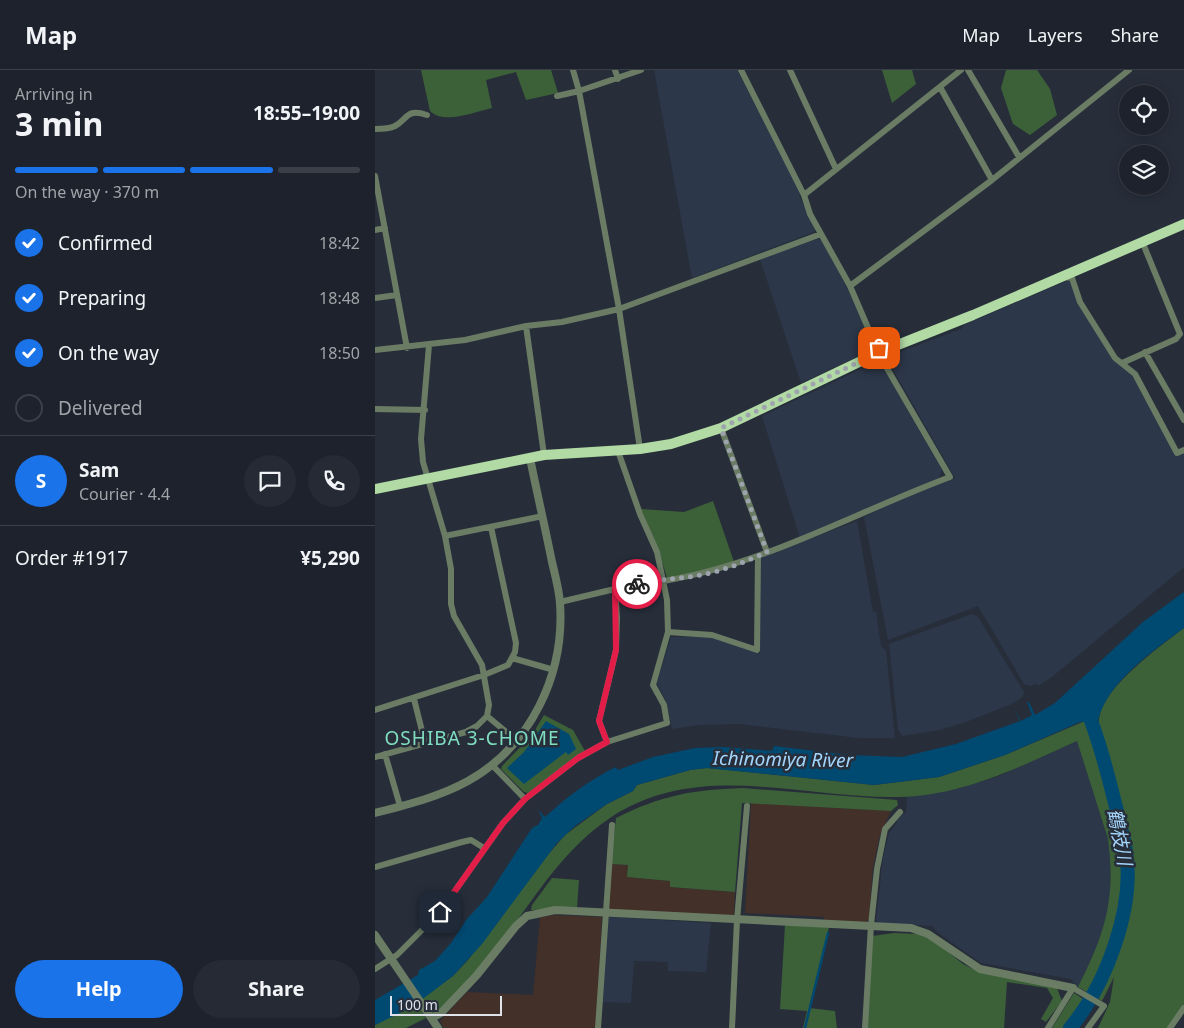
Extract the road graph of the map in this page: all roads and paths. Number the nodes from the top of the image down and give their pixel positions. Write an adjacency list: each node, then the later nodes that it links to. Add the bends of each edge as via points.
1 (573, 70): 13 (street)
2 (615, 70): 11 (street)
3 (641, 70): 11 (street)
4 (741, 70): 22 (street)
5 (790, 70): 18 (street)
6 (947, 70): 10 (street)
7 (961, 70): 10 (street)
8 (969, 70): 17 (street)
9 (1129, 70): 17 (street)
10 (951, 78): 12 (street)
11 (618, 79): 13 (street)
12 (940, 87): 18 (street); 20 (street)
13 (579, 91): 14 (street); 32 (street)
14 (557, 96)
15 (427, 115): 16 (street, via 414,113 404,116 393,127)
16 (375, 130)
17 (1019, 157): 20 (street)
18 (836, 169): 22 (street)
19 (375, 176): 21 (street)
20 (992, 180): 29 (street)
21 (376, 191): 24 (street)
22 (804, 195): 26 (street)
23 (1184, 224): 27 (highway)
24 (385, 228): 25 (street); 30 (street)
25 (375, 230)
26 (821, 234): 29 (street); 32 (street)
27 (1137, 244): 28 (highway); 38 (street, via 1144,246 1180,334 1176,339)
28 (1062, 276): 37 (highway); 39 (street, via 1072,278 1080,302)
29 (850, 286): 37 (street)
30 (397, 295): 31 (street); 35 (street)
31 (375, 298)
32 (619, 309): 33 (street, via 562,322); 44 (street)
33 (525, 326): 34 (street); 47 (street)
34 (429, 345): 35 (street); 41 (street)
35 (407, 348): 36 (street)
36 (375, 350)
37 (880, 352): 43 (highway); 54 (street, via 950,477)
38 (1145, 352): 39 (street); 42 (street)
39 (1122, 364): 45 (street, via 1135,374 1177,453)
40 (375, 409): 41 (street)
41 (425, 410): 49 (street, via 421,439 425,474)
42 (1184, 420)
43 (721, 428): 44 (highway, via 671,444); 54 (street)
44 (640, 449): 46 (highway)
45 (1184, 450)
46 (618, 451): 47 (highway); 56 (street, via 657,552)
47 (544, 455): 48 (highway)
48 (530, 458): 49 (highway); 51 (street)
49 (429, 478): 50 (highway); 53 (street)
50 (375, 489)
51 (543, 516): 52 (street); 58 (street)
52 (491, 527): 53 (street); 60 (street, via 516,643)
53 (445, 536): 62 (street, via 451,569 451,604 482,664)
54 (767, 552): 55 (street)
55 (758, 556): 56 (street, via 704,574); 59 (street, via 757,650 712,635)
56 (664, 581): 57 (street, via 657,579); 59 (street)
57 (615, 589): 58 (street); 67 (street, via 616,650 599,721)
58 (560, 602): 61 (street, via 559,643)
59 (668, 632): 67 (street, via 653,685 664,705 667,723)
60 (512, 658): 61 (street); 62 (street, via 508,664)
61 (554, 670): 66 (street, via 538,710)
62 (484, 676): 63 (street); 65 (street, via 489,705)
63 (414, 699): 64 (street); 68 (street)
64 (375, 710)
65 (487, 716): 66 (street); 68 (street, via 467,732)
66 (517, 741): 71 (street)
67 (607, 742): 72 (street, via 578,758)
68 (425, 743): 69 (street)
69 (385, 754): 70 (street); 73 (street)
70 (375, 757)
71 (492, 765): 72 (street); 73 (street, via 469,781)
72 (525, 799): 78 (street)
73 (399, 806): 76 (street)
74 (747, 806): 81 (street)
75 (900, 812): 82 (street, via 885,829)
76 (375, 813)
77 (612, 825): 80 (street)
78 (484, 848): 79 (street, via 471,840); 84 (street, via 440,912)
79 (375, 867)
80 (605, 913): 81 (street); 88 (street, via 555,910 527,916 477,975 441,1013); 90 (street)
81 (737, 920): 82 (street); 91 (street)
82 (871, 925): 86 (street, via 911,928 928,934 980,969); 92 (street)
83 (375, 936): 84 (street)
84 (390, 959): 85 (street); 88 (street)
85 (375, 968)
86 (1074, 989): 93 (street); 94 (street, via 1103,1006)
87 (1184, 1008): 95 (street)
88 (432, 1018): 89 (street)
89 (437, 1028)
90 (599, 1028)
91 (732, 1028)
92 (865, 1028)
93 (1049, 1028)
94 (1088, 1028)
95 (1170, 1028)

